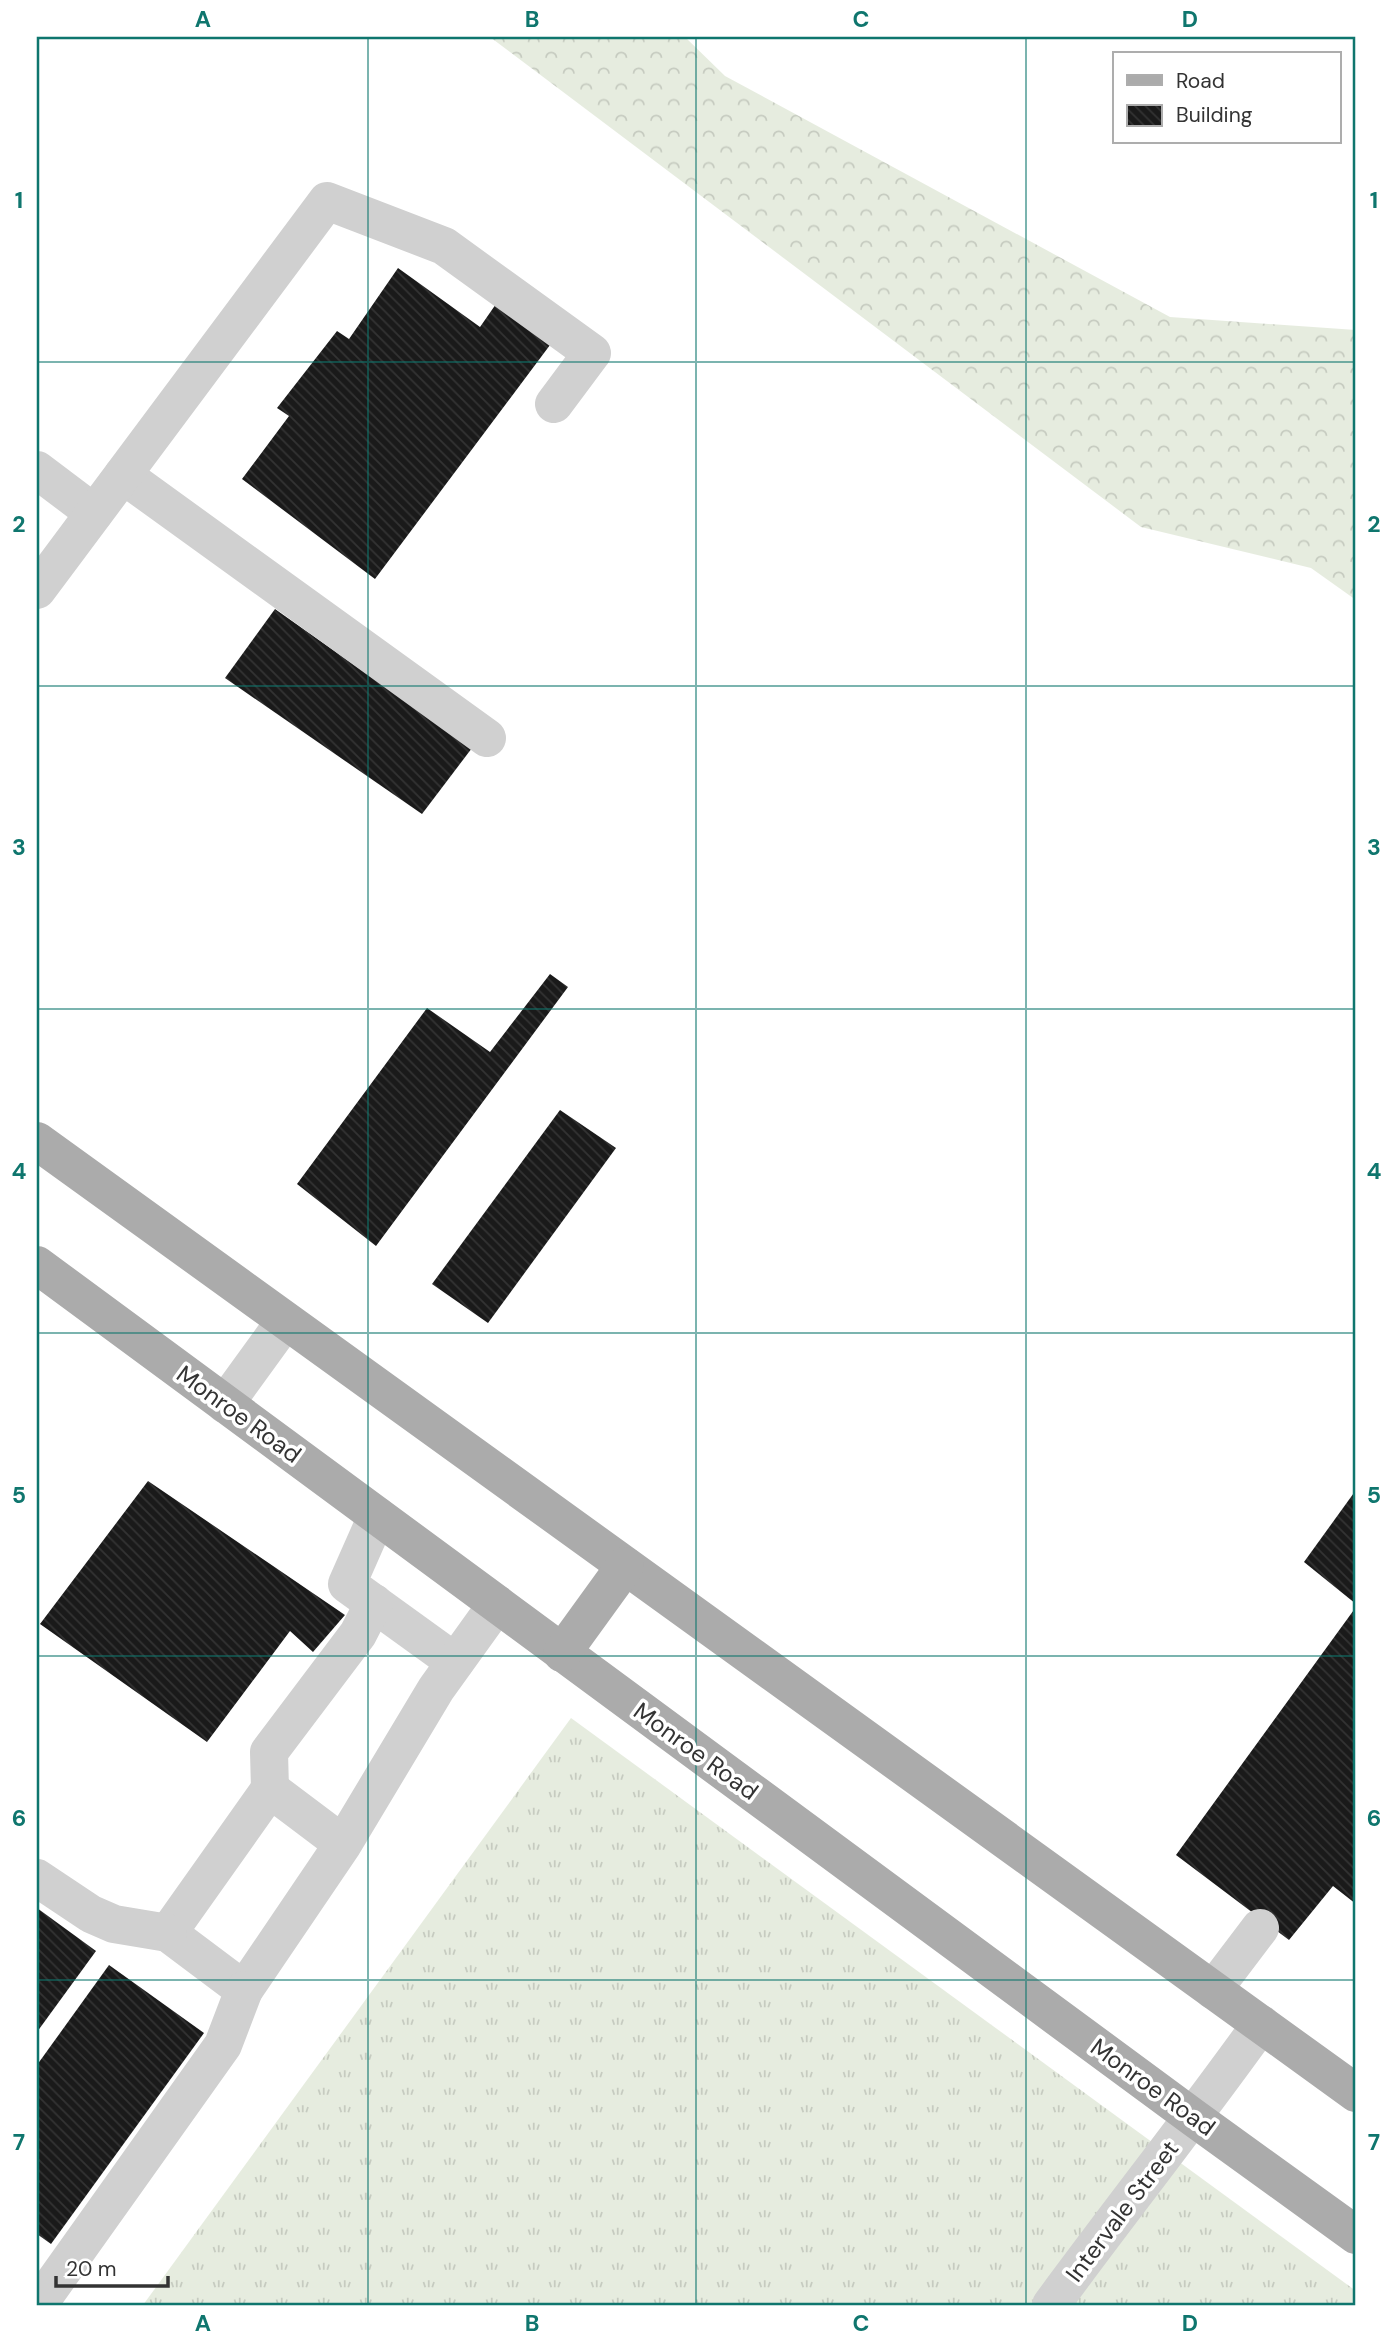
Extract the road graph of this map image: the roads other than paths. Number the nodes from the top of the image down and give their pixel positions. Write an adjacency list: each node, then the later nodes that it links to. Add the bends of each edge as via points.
1 (554, 404): 3 (street, via 592,353 444,246 327,201)
2 (37, 470): 4 (street)
3 (123, 475): 4 (street); 6 (street)
4 (94, 513): 5 (street)
5 (37, 590)
6 (487, 738)
7 (37, 1141): 9 (main road)
8 (37, 1265): 10 (main road, Monroe Road)
9 (285, 1321): 10 (street); 12 (main road)
10 (225, 1404): 11 (main road, Monroe Road)
11 (377, 1516): 13 (street, via 347,1584); 14 (main road, Monroe Road)
12 (625, 1566): 15 (main road); 23 (main road)
13 (374, 1603): 16 (street); 17 (street, via 358,1634 269,1752)
14 (497, 1604): 15 (main road, Monroe Road); 16 (street)
15 (562, 1653): 26 (main road, Monroe Road)
16 (456, 1662): 18 (street)
17 (270, 1789): 18 (street); 21 (street)
18 (343, 1844): 22 (street)
19 (37, 1878): 21 (street, via 114,1924)
20 (1260, 1928): 23 (street)
21 (168, 1933): 22 (street)
22 (244, 1990): 28 (street, via 223,2045)
23 (1213, 1990): 24 (main road)
24 (1261, 2024): 25 (main road); 26 (street, Intervale Street)
25 (1352, 2080)
26 (1194, 2118): 27 (main road, Monroe Road); 29 (street, Intervale Street)
27 (1356, 2235)
28 (38, 2305)
29 (1051, 2305)

